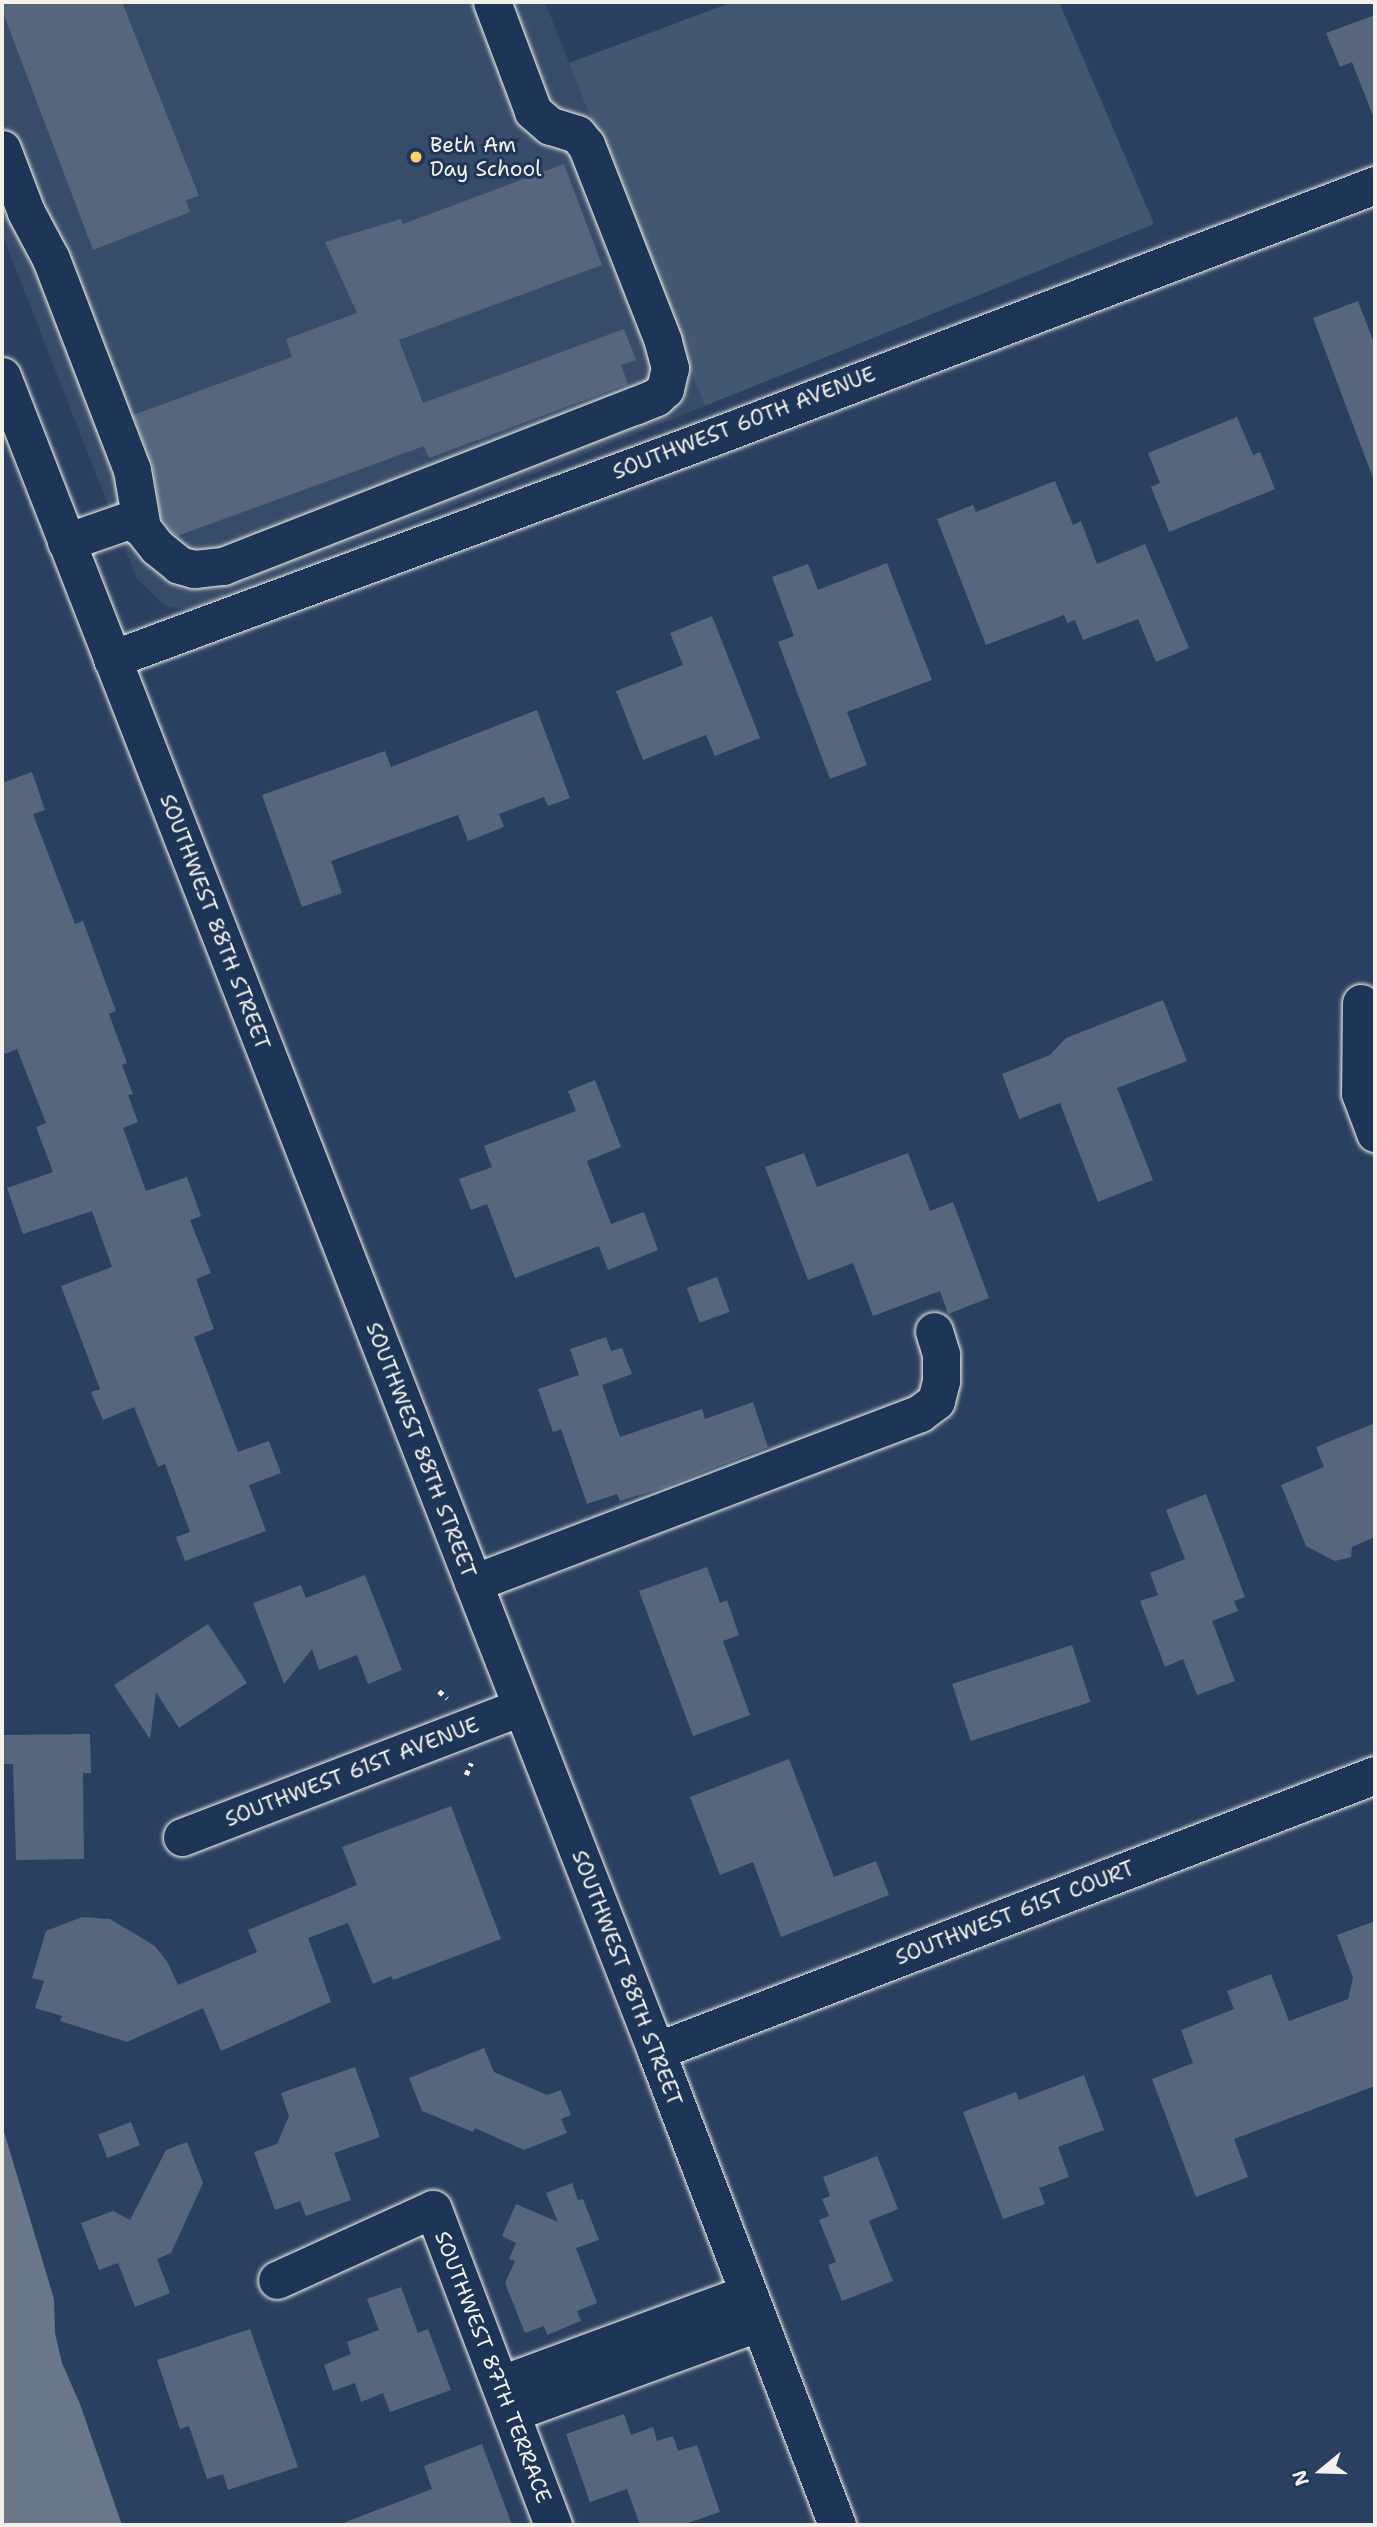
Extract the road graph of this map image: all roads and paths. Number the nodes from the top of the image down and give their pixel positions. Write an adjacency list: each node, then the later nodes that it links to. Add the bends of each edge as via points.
1 (492, 2): 5 (street, via 533,111 550,126 577,134 586,145 663,341 670,368 665,389 634,406 223,566 194,569 179,565 156,547)
2 (2, 149): 5 (street, via 26,212 51,259 132,470)
3 (1375, 185): 7 (street, SOUTHWEST 60TH AVENUE)
4 (2, 376): 6 (street, SOUTHWEST 88TH STREET)
5 (142, 528): 6 (street, via 129,520)
6 (65, 542): 7 (street, SOUTHWEST 88TH STREET)
7 (112, 659): 11 (street, SOUTHWEST 88TH STREET)
8 (1361, 1003): 9 (street, via 1360,1093)
9 (1375, 1133)
10 (934, 1331): 11 (street, via 942,1354 940,1381 936,1401 920,1413)
11 (473, 1583): 12 (street, SOUTHWEST 88TH STREET)
12 (521, 1707): 14 (street, SOUTHWEST 61ST AVENUE); 15 (street, SOUTHWEST 88TH STREET)
13 (1375, 1775): 15 (street, SOUTHWEST 61ST COURT)
14 (182, 1837)
15 (656, 2051): 17 (street, SOUTHWEST 88TH STREET)
16 (277, 2280): 18 (street, SOUTHWEST 87TH TERRACE, via 433,2208)
17 (754, 2308): 18 (street); 20 (street, SOUTHWEST 88TH STREET)
18 (506, 2399): 19 (street, SOUTHWEST 87TH TERRACE)
19 (553, 2525)
20 (837, 2525)

